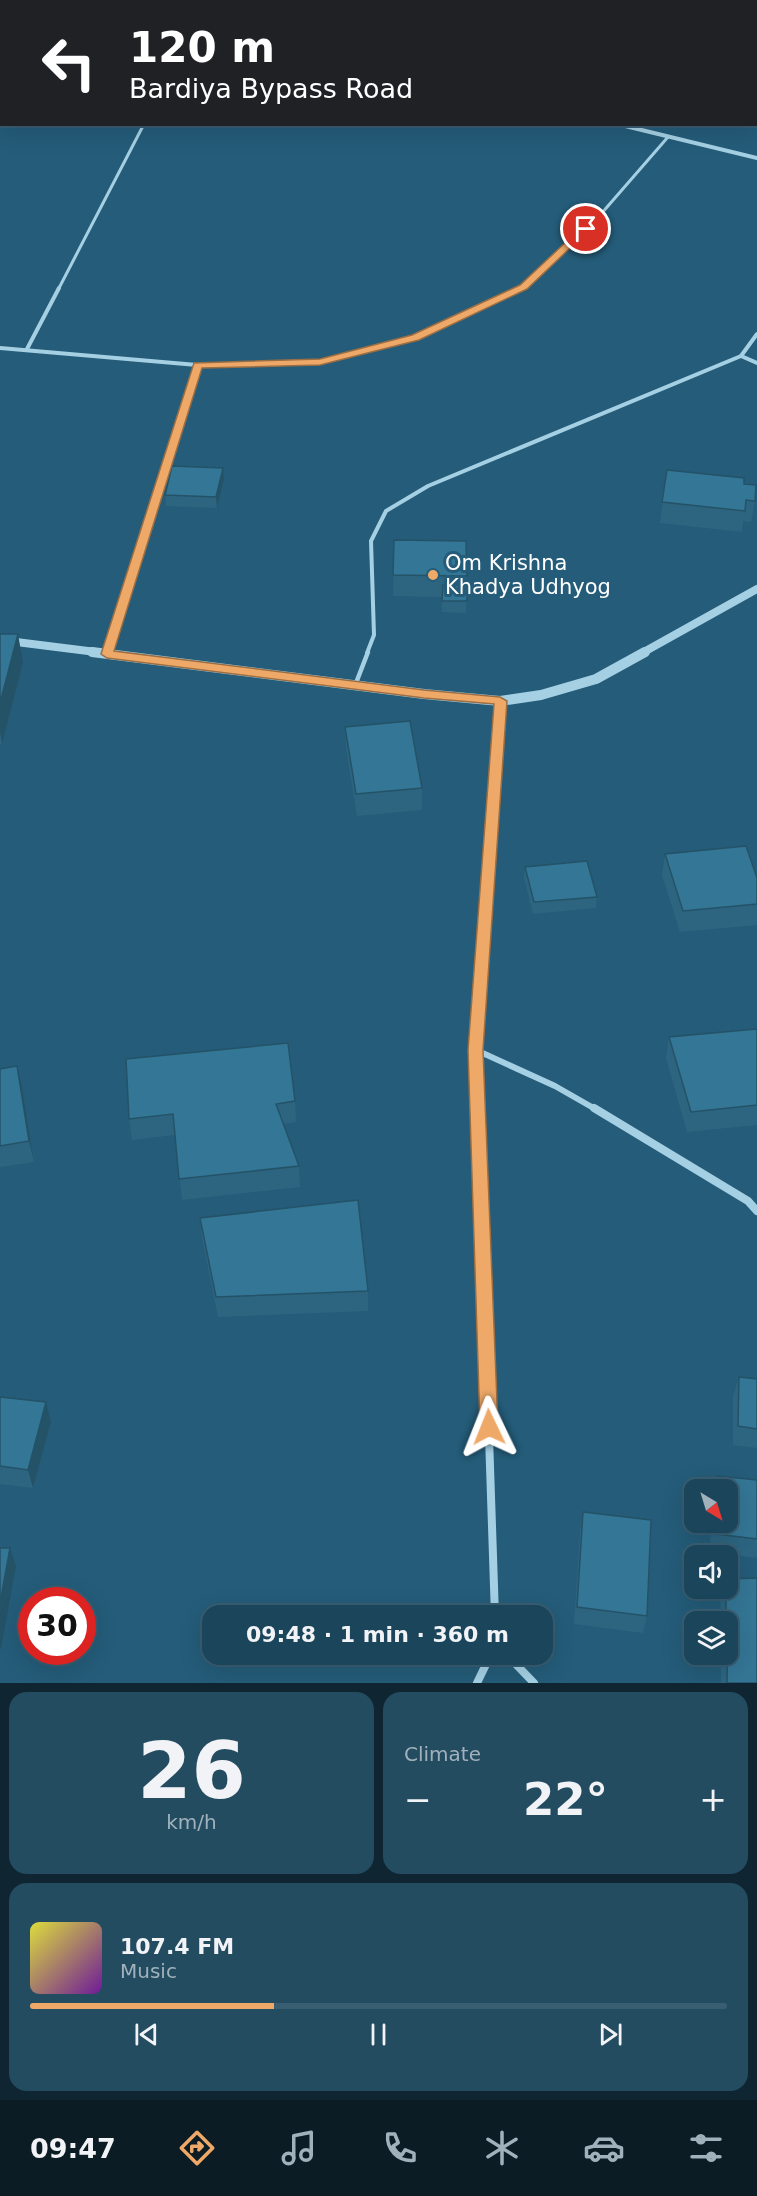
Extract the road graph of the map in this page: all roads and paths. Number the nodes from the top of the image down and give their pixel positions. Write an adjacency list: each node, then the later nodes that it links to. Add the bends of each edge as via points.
1 (143, 126): 7 (lane)
2 (625, 126): 3 (street)
3 (668, 137): 4 (street); 10 (lane, via 601,214 524,287 415,337 320,362)
4 (757, 158)
5 (757, 334): 8 (lane)
6 (0, 348): 7 (lane)
7 (27, 349): 10 (lane)
8 (741, 356): 9 (lane); 14 (lane, via 428,486 386,511 371,541 374,635)
9 (757, 363)
10 (197, 365): 13 (lane)
11 (757, 590): 15 (street, via 596,679 541,695)
12 (0, 640): 13 (street)
13 (107, 654): 14 (street)
14 (355, 685): 15 (street)
15 (500, 701): 16 (street)
16 (476, 1050): 17 (street, via 555,1086 650,1140 748,1201); 18 (street)
17 (757, 1211)
18 (495, 1605)
19 (486, 1665): 21 (street)
20 (517, 1665): 22 (street)
21 (477, 1683)
22 (534, 1683)

